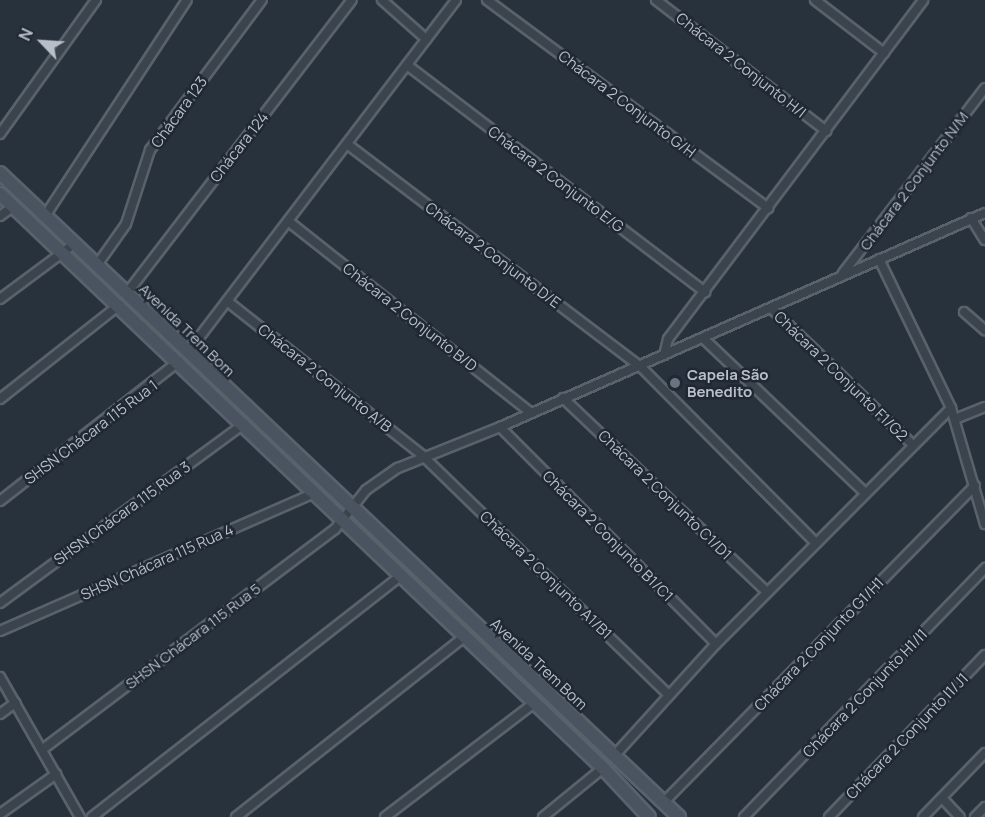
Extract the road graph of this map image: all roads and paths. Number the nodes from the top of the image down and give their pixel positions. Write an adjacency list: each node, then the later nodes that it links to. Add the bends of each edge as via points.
1 (96, 0): 16 (street)
2 (187, 0): 24 (street)
3 (262, 0): 31 (street, Chácara 123, via 150,150 126,224)
4 (352, 0): 34 (street, Chácara 124)
5 (382, 0): 11 (street)
6 (456, 0): 11 (street, SHSN Chácara 115 Rua 1)
7 (487, 0): 21 (street, Chácara 2 Conjunto G/H)
8 (656, 0): 15 (street, Chácara 2 Conjunto H/I)
9 (815, 0): 12 (street)
10 (923, 0): 12 (street)
11 (426, 39): 13 (street, SHSN Chácara 115 Rua 1)
12 (884, 53): 15 (street)
13 (407, 65): 17 (street, SHSN Chácara 115 Rua 1); 33 (street, Chácara 2 Conjunto E/G)
14 (985, 88): 32 (street, Chácara 2 Conjunto N/M)
15 (826, 131): 21 (street)
16 (0, 134)
17 (347, 144): 26 (street, SHSN Chácara 115 Rua 1); 44 (street, Chácara 2 Conjunto D/E)
18 (0, 173): 24 (street, Avenida Trem Bom)
19 (0, 194): 20 (street, Avenida Trem Bom)
20 (14, 206): 23 (street); 29 (street, Avenida Trem Bom)
21 (768, 208): 33 (street)
22 (985, 213): 25 (street)
23 (0, 216)
24 (45, 216): 28 (street, Avenida Trem Bom)
25 (971, 218): 27 (street); 30 (street)
26 (288, 221): 36 (street, SHSN Chácara 115 Rua 1); 49 (street, Chácara 2 Conjunto B/D)
27 (985, 240)
28 (74, 244): 29 (street); 31 (street, Avenida Trem Bom)
29 (61, 254): 35 (street); 37 (street, Avenida Trem Bom)
30 (879, 259): 32 (street); 48 (street)
31 (97, 266): 34 (street, Avenida Trem Bom)
32 (843, 273): 38 (street)
33 (705, 292): 42 (street, via 668,339)
34 (127, 294): 43 (street, Avenida Trem Bom)
35 (0, 299)
36 (227, 301): 43 (street, SHSN Chácara 115 Rua 1); 54 (street, Chácara 2 Conjunto A/B)
37 (119, 305): 43 (street, Avenida Trem Bom); 46 (street)
38 (771, 308): 41 (street); 53 (street, Chácara 2 Conjunto F1/G2)
39 (964, 312): 40 (street)
40 (985, 330)
41 (703, 338): 42 (street); 57 (street)
42 (664, 355): 44 (street)
43 (184, 357): 51 (street, Avenida Trem Bom); 58 (street, SHSN Chácara 115 Rua 1); 59 (street, Avenida Trem Bom)
44 (640, 366): 45 (street); 63 (street, Chácara 2 Conjunto D/E)
45 (563, 398): 49 (street); 66 (street, Chácara 2 Conjunto C1/D1)
46 (0, 399)
47 (985, 407): 50 (street)
48 (951, 408): 50 (street); 53 (street)
49 (531, 413): 52 (street)
50 (955, 419): 55 (street)
51 (244, 424): 56 (street, Avenida Trem Bom); 67 (street, SHSN Chácara 115 Rua 3)
52 (500, 427): 54 (street); 70 (street, Chácara 2 Conjunto B1/C1)
53 (912, 444): 57 (street)
54 (423, 456): 59 (street, via 382,477); 73 (street, Chácara 2 Conjunto A1/B1)
55 (975, 485): 60 (street); 83 (street, Chácara 2 Conjunto G1/H1)
56 (314, 493): 61 (street, Avenida Trem Bom); 68 (street, SHSN Chácara 115 Rua 4)
57 (865, 493): 63 (street)
58 (0, 501)
59 (352, 508): 61 (street); 79 (street, Avenida Trem Bom)
60 (983, 513): 62 (street)
61 (342, 521): 65 (street, Avenida Trem Bom); 77 (street, SHSN Chácara 115 Rua 5)
62 (985, 524)
63 (816, 543): 66 (street)
64 (985, 568): 93 (street, Chácara 2 Conjunto H1/I1)
65 (399, 577): 69 (street, Avenida Trem Bom); 87 (street)
66 (767, 592): 70 (street)
67 (0, 603)
68 (0, 631)
69 (465, 636): 75 (street, Avenida Trem Bom); 88 (street)
70 (716, 644): 73 (street)
71 (985, 655): 94 (street, Chácara 2 Conjunto I1/J1)
72 (0, 677): 74 (street)
73 (669, 695): 79 (street)
74 (15, 703): 76 (street); 77 (street)
75 (534, 703): 80 (street, Avenida Trem Bom); 89 (street)
76 (0, 714)
77 (43, 749): 81 (street)
78 (985, 753): 82 (street)
79 (614, 756): 83 (street, Avenida Trem Bom)
80 (603, 768): 90 (street); 91 (street, Avenida Trem Bom)
81 (56, 774): 85 (street); 86 (street)
82 (942, 798): 95 (street); 96 (street)
83 (663, 803): 92 (street, Avenida Trem Bom)
84 (985, 807): 97 (street)
85 (0, 814)
86 (80, 817)
87 (92, 817)
88 (236, 817)
89 (385, 817)
90 (543, 817)
91 (649, 817)
92 (679, 817)
93 (744, 817)
94 (829, 817)
95 (923, 817)
96 (960, 817)
97 (975, 817)

